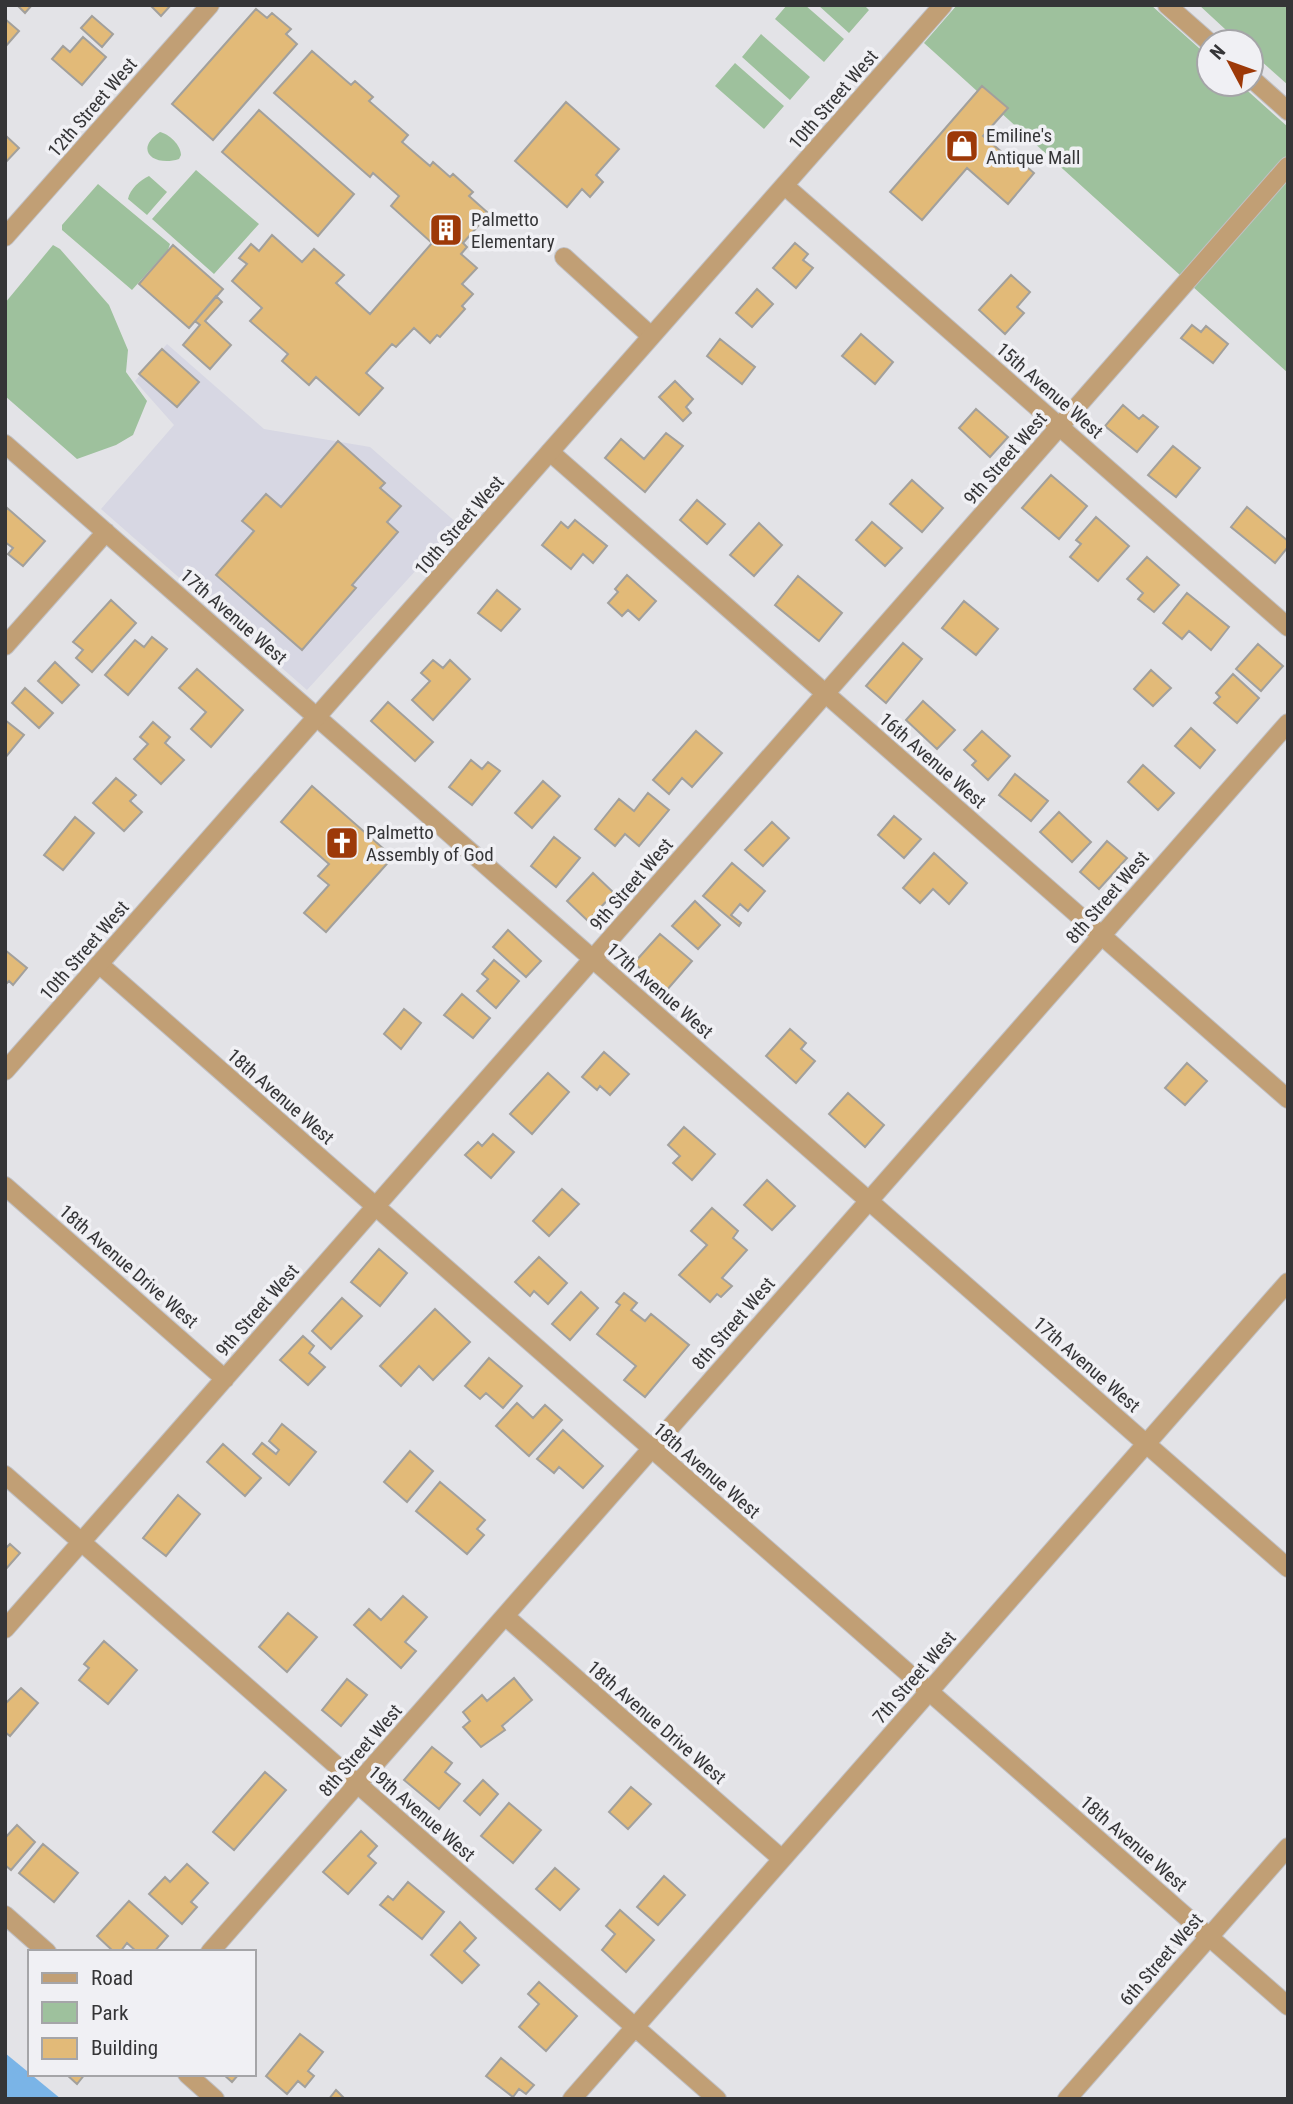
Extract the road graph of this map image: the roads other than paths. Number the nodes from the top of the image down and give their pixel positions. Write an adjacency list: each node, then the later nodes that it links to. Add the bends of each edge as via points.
1 (210, 5): 9 (street, 12th Street West)
2 (943, 5): 8 (street, 10th Street West)
3 (1167, 5): 4 (street)
4 (1195, 30)
5 (1265, 90): 6 (street)
6 (1288, 111)
7 (1288, 166): 12 (street, 9th Street West)
8 (785, 186): 11 (street, 10th Street West); 12 (street, 15th Avenue West)
9 (5, 237)
10 (564, 257): 11 (street)
11 (651, 336): 14 (street, 10th Street West)
12 (1060, 427): 16 (street, 15th Avenue West); 18 (street, 9th Street West)
13 (5, 444): 15 (street, 17th Avenue West)
14 (550, 452): 18 (street, 16th Avenue West); 19 (street, 10th Street West)
15 (106, 532): 17 (street); 19 (street, 17th Avenue West)
16 (1288, 627)
17 (5, 646)
18 (825, 694): 21 (street, 16th Avenue West); 22 (street, 9th Street West)
19 (317, 717): 22 (street, 17th Avenue West); 23 (street, 10th Street West)
20 (1288, 723): 21 (street, 8th Street West)
21 (1101, 935): 25 (street, 16th Avenue West); 27 (street, 8th Street West)
22 (593, 959): 27 (street, 17th Avenue West); 28 (street, 9th Street West)
23 (99, 964): 24 (street, 10th Street West); 28 (street, 18th Avenue West)
24 (5, 1071)
25 (1288, 1099)
26 (5, 1186): 30 (street, 18th Avenue Drive West)
27 (869, 1201): 31 (street, 17th Avenue West); 32 (street, 8th Street West)
28 (376, 1207): 30 (street, 9th Street West); 32 (street, 18th Avenue West)
29 (1288, 1282): 31 (street, 7th Street West)
30 (225, 1379): 34 (street, 9th Street West)
31 (1146, 1444): 35 (street, 17th Avenue West); 38 (street, 7th Street West)
32 (652, 1449): 36 (street, 8th Street West); 38 (street, 18th Avenue West)
33 (5, 1475): 34 (street, 19th Avenue West)
34 (82, 1542): 37 (street, 9th Street West); 39 (street, 19th Avenue West)
35 (1288, 1568)
36 (505, 1616): 39 (street, 8th Street West); 41 (street, 18th Avenue Drive West)
37 (5, 1629)
38 (929, 1692): 41 (street, 7th Street West); 43 (street, 18th Avenue West)
39 (358, 1784): 45 (street, 8th Street West); 47 (street, 19th Avenue West)
40 (1288, 1847): 43 (street, 6th Street West)
41 (782, 1859): 47 (street, 7th Street West)
42 (5, 1915): 44 (street)
43 (1209, 1937): 46 (street, 18th Avenue West); 52 (street, 6th Street West)
44 (45, 1950)
45 (212, 1950)
46 (1288, 2006)
47 (635, 2027): 50 (street, 7th Street West); 51 (street, 19th Avenue West)
48 (189, 2076): 49 (street)
49 (215, 2099)
50 (572, 2099)
51 (717, 2099)
52 (1067, 2099)

